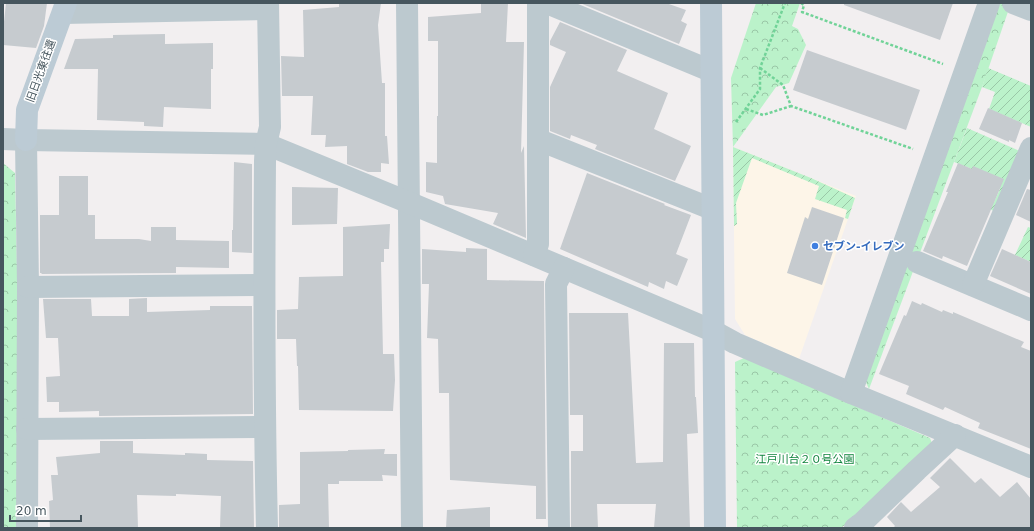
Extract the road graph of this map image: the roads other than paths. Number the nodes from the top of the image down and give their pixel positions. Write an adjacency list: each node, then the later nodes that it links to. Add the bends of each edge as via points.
1 (407, 3): 16 (street)
2 (538, 3): 13 (street)
3 (546, 3): 10 (street)
4 (711, 3): 10 (street)
5 (989, 3): 26 (street)
6 (1013, 3): 9 (street)
7 (268, 6): 8 (street); 14 (street, via 270,128)
8 (64, 8): 12 (street, 旧日光東往還, via 27,110)
9 (1031, 10)
10 (711, 71): 17 (street)
11 (3, 139): 12 (street)
12 (26, 140): 14 (street); 23 (street)
13 (538, 140): 17 (street); 18 (street, via 538,244)
14 (266, 144): 16 (street); 21 (street)
15 (1031, 148): 22 (street)
16 (410, 203): 18 (street); 33 (street)
17 (712, 209): 25 (street)
18 (534, 255): 20 (street)
19 (917, 262): 22 (street)
20 (564, 268): 25 (street); 34 (street, via 556,284)
21 (264, 285): 23 (street); 27 (street)
22 (973, 285): 24 (street)
23 (28, 287): 28 (street)
24 (1031, 310)
25 (713, 331): 26 (street); 35 (street)
26 (851, 393): 29 (street)
27 (264, 427): 28 (street); 32 (street)
28 (27, 429): 31 (street)
29 (955, 435): 30 (street); 36 (street)
30 (1031, 467)
31 (27, 528)
32 (267, 528)
33 (412, 528)
34 (559, 528)
35 (715, 528)
36 (855, 528)

